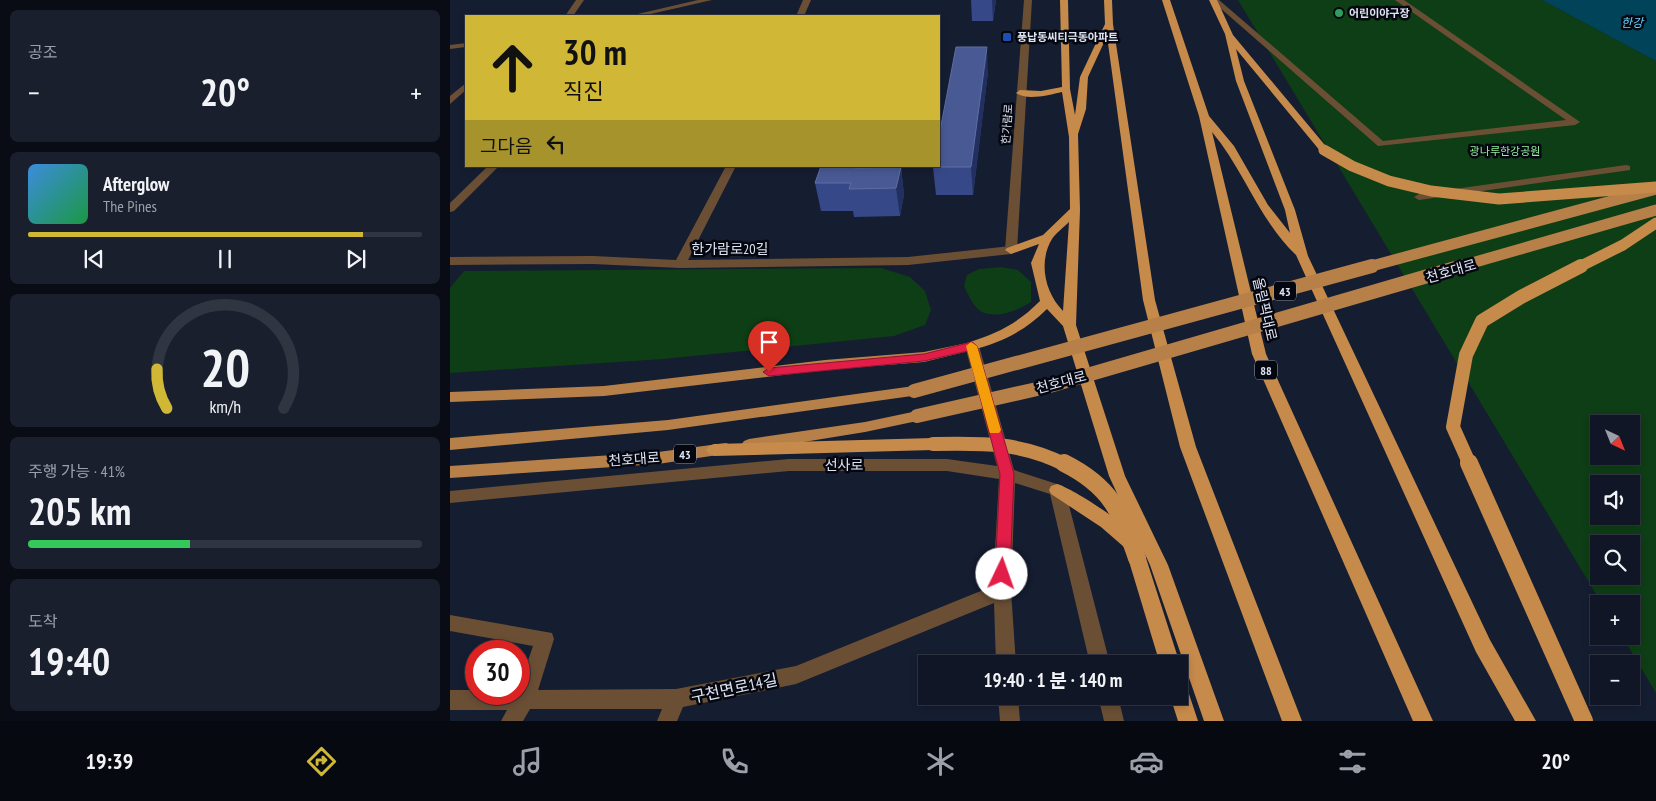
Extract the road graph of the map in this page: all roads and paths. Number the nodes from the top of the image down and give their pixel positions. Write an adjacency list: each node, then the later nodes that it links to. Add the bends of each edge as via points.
1 (580, 0): 10 (street)
2 (708, 0): 11 (street)
3 (807, 0): 12 (street)
4 (1028, 0): 19 (street, 한가람로)
5 (1064, 0): 18 (highway)
6 (1108, 0): 13 (highway)
7 (1166, 0): 21 (highway, 올림픽대로 / 88)
8 (1214, 0): 9 (street, via 1381,144 1575,122); 14 (highway)
9 (1399, 0)
10 (569, 15)
11 (645, 15)
12 (800, 15)
13 (1109, 24): 22 (highway, via 1084,76); 69 (highway, via 1149,300 1188,447)
14 (1229, 34): 26 (highway, bridge, via 1324,150 1389,181 1431,191 1499,199); 34 (highway, via 1240,82 1290,210)
15 (465, 44): 16 (street)
16 (450, 47)
17 (465, 87): 20 (street)
18 (1066, 89): 19 (highway, via 1041,94); 22 (highway)
19 (1020, 93): 33 (street, 한가람로)
20 (450, 101)
21 (1204, 116): 34 (highway, via 1231,148 1263,206); 70 (highway, 올림픽대로 / 88, via 1259,354)
22 (1074, 137): 29 (highway)
23 (493, 167): 28 (street)
24 (730, 167): 37 (street)
25 (1626, 168): 27 (street)
26 (1656, 188): 42 (main road, 천호대로 / 43, bridge, via 914,391 668,425)
27 (1419, 197)
28 (450, 209)
29 (1075, 210): 32 (highway); 39 (highway)
30 (1656, 210): 43 (main road, 천호대로 / 43, bridge, via 1046,387 866,427)
31 (1656, 223): 72 (highway, bridge, via 1623,245 1520,297 1482,321 1466,355 1453,427)
32 (1047, 237): 33 (highway); 36 (highway)
33 (1011, 250): 36 (highway); 37 (street, 한가람로20길, via 908,261)
34 (1302, 256): 71 (highway, via 1483,646)
35 (450, 262): 37 (street, 한가람로20길, via 593,260)
36 (1037, 263): 38 (highway)
37 (680, 264)
38 (1047, 302): 39 (highway); 40 (highway, via 1026,322 1002,336)
39 (1070, 325): 48 (highway, via 1117,476)
40 (972, 346): 41 (main road, via 924,357 824,365 604,391); 45 (street)
41 (450, 397)
42 (450, 444)
43 (714, 450): 44 (main road, 천호대로 / 43, via 658,458); 53 (highway, bridge, via 999,444 1042,454 1075,469 1108,494 1129,534)
44 (450, 472)
45 (1007, 474): 46 (street, 선사로); 47 (street, 선사로, via 947,464 789,465); 49 (street)
46 (1057, 490): 48 (highway, via 1106,522); 52 (street)
47 (450, 497)
48 (1159, 565): 68 (highway)
49 (1002, 591): 51 (street); 57 (street, 구천면로14길, via 796,675)
50 (450, 623): 54 (street, via 545,639)
51 (1006, 655)
52 (1098, 655)
53 (1167, 655)
54 (530, 683)
55 (450, 700): 56 (street, 구천면로14길)
56 (465, 700)
57 (676, 700): 58 (street, 구천면로14길); 64 (street)
58 (530, 701)
59 (521, 705): 63 (street)
60 (1009, 705): 65 (street)
61 (1110, 705): 66 (street)
62 (1183, 705): 67 (highway)
63 (511, 721)
64 (667, 721)
65 (1010, 721)
66 (1114, 721)
67 (1188, 721)
68 (1214, 721)
69 (1292, 721)
70 (1423, 721)
71 (1526, 721)
72 (1584, 721)

